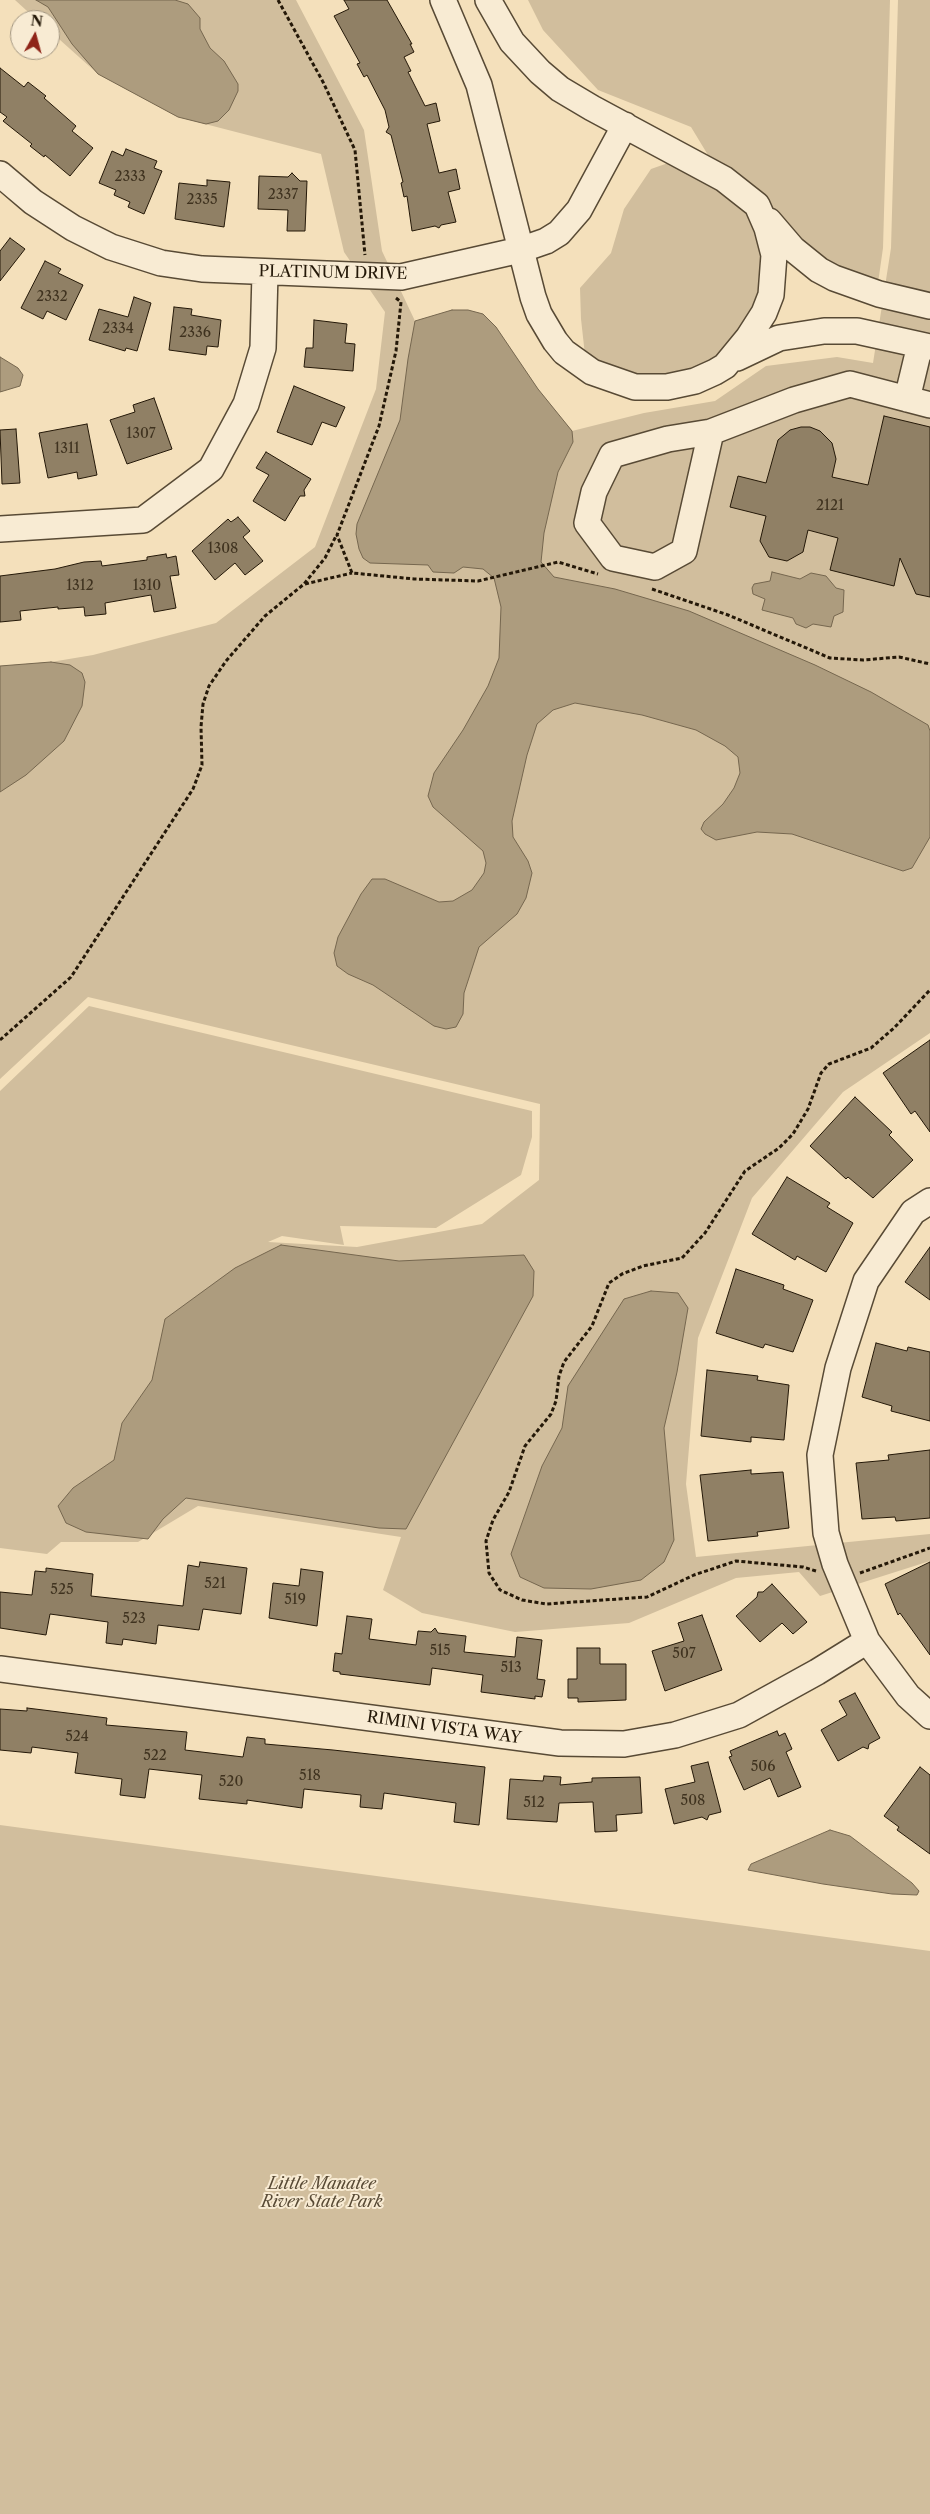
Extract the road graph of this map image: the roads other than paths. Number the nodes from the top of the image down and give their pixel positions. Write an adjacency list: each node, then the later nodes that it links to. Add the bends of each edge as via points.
1 (442, 0): 6 (street, via 479,84)
2 (488, 0): 3 (street, via 512,42 540,72 575,99)
3 (625, 125): 5 (street, via 724,179); 6 (street, PLATINUM DRIVE, via 570,223 546,241)
4 (0, 174): 7 (street, PLATINUM DRIVE, via 52,216 111,247 182,267)
5 (756, 205): 8 (street, via 793,249 819,270 867,291); 10 (street, via 771,241 772,288 757,326)
6 (520, 250): 7 (street, PLATINUM DRIVE, via 416,275 377,278); 10 (street, via 532,297 546,328 564,352 592,372 635,387 666,387 695,381)
7 (265, 273): 13 (street, via 262,348 246,404 211,469 143,520)
8 (930, 306)
9 (925, 346): 10 (street, via 857,331 817,331 768,342); 11 (street)
10 (725, 366)
11 (918, 402): 12 (street, via 850,384 794,400)
12 (711, 432): 12 (street, via 668,438 612,455 594,492 587,523 613,558 655,567 684,551)
13 (0, 529)
14 (930, 1201): 15 (street, via 913,1212 866,1281 838,1368 820,1455 826,1533)
15 (867, 1641): 16 (street, RIMINI VISTA WAY, via 739,1714 675,1735 624,1744 560,1743); 17 (street, via 908,1696)
16 (0, 1669)
17 (930, 1716)

